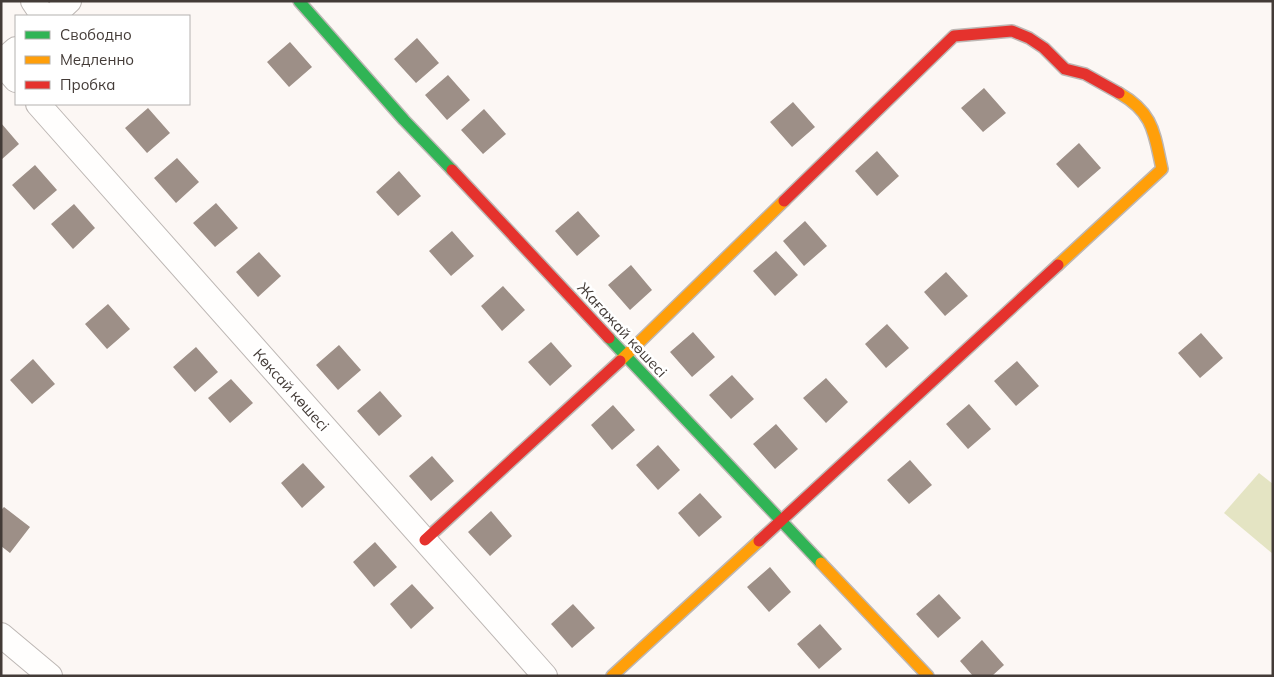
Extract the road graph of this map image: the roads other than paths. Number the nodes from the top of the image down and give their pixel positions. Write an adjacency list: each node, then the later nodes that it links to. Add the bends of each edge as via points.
1 (33, 1): 4 (street)
2 (69, 1): 5 (street)
3 (299, 1): 10 (street, Жағажай көшесі, via 404,120)
4 (42, 15)
5 (53, 15)
6 (15, 50): 7 (street)
7 (1, 62): 8 (street)
8 (15, 79)
9 (39, 105): 12 (street, Көксай көшесі)
10 (625, 356): 11 (street, Жағажай көшесі); 11 (street, via 954,36 1012,31 1044,48 1065,69 1085,74 1141,108 1154,131 1162,169); 12 (street)
11 (780, 519): 16 (street); 17 (street, Жағажай көшесі)
12 (425, 540): 15 (street, Көксай көшесі)
13 (3, 639): 14 (street)
14 (50, 676)
15 (545, 676)
16 (612, 676)
17 (928, 676)

